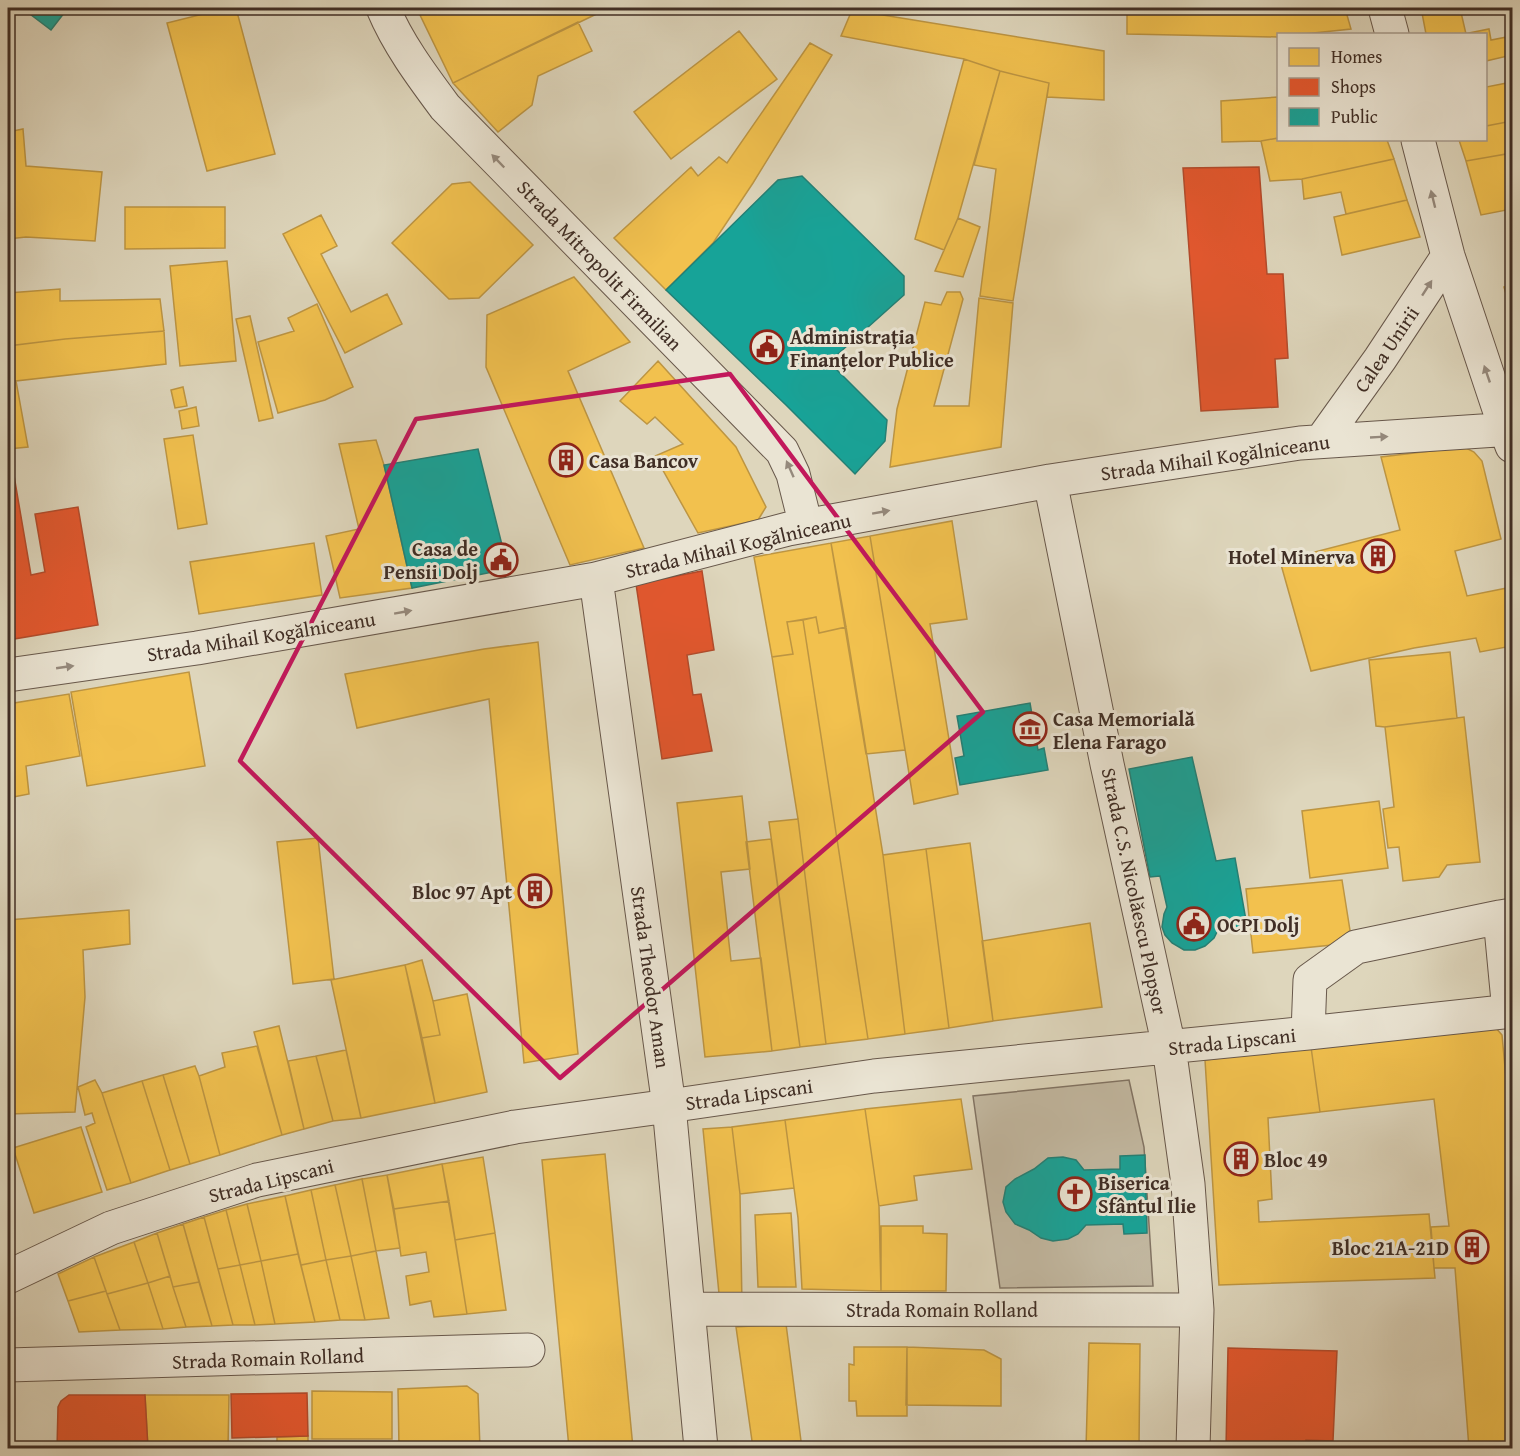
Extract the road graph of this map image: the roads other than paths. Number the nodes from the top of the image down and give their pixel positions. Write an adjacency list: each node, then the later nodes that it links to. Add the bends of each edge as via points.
1 (383, 8): 9 (street, Strada Mitropolit Firmilian, one-way to 1, via 793,474 782,451 445,107 414,65)
2 (1386, 8): 3 (street)
3 (1392, 33)
4 (1418, 141): 5 (street, one-way to 4)
5 (1448, 256): 6 (street, one-way to 5); 7 (street, Calea Unirii, one-way to 5)
6 (1510, 435): 7 (street, Strada Mihail Kogălniceanu, one-way to 6)
7 (1322, 440): 8 (street, Strada Mihail Kogălniceanu)
8 (1050, 481): 9 (street, Strada Mihail Kogălniceanu, one-way to 8); 15 (street, Strada C.S. Nicolăescu Plopșor)
9 (806, 526): 10 (street, Strada Mihail Kogălniceanu)
10 (596, 579): 11 (street, Strada Mihail Kogălniceanu, one-way to 10, via 197,648); 16 (street, Strada Theodor Aman)
11 (8, 675)
12 (1506, 916): 13 (street); 14 (street, via 1356,947 1310,980)
13 (1511, 1012): 14 (street, Strada Lipscani)
14 (1308, 1033): 15 (street, Strada Lipscani)
15 (1168, 1047): 16 (street, Strada Lipscani, via 874,1076); 19 (street, Strada C.S. Nicolăescu Plopșor, via 1188,1184)
16 (669, 1106): 17 (street, Strada Lipscani, via 515,1127 257,1180 111,1228); 18 (street, Strada Theodor Aman)
17 (8, 1277)
18 (688, 1309): 19 (street, Strada Romain Rolland); 22 (street, Strada Theodor Aman)
19 (1197, 1310): 23 (street, Strada C.S. Nicolăescu Plopșor)
20 (528, 1350): 21 (street, Strada Romain Rolland)
21 (8, 1365)
22 (701, 1449)
23 (1192, 1449)

